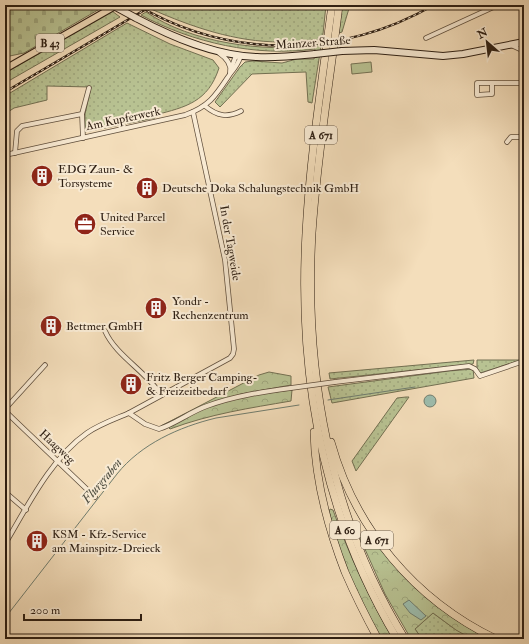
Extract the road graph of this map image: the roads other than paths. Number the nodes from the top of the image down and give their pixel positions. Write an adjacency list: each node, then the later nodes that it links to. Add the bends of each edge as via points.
1 (112, 5): 11 (main road, Mainzer Straße, bridge, via 181,39)
2 (117, 5): 14 (main road, B 43)
3 (332, 5): 38 (highway, A 671, via 315,134 305,252 306,344)
4 (338, 5): 35 (highway, A 671, via 321,134 312,233 311,315)
5 (498, 5): 8 (street)
6 (521, 5): 7 (street)
7 (524, 20)
8 (426, 38)
9 (524, 42): 10 (main road, Mainzer Straße)
10 (511, 44): 12 (street); 13 (main road, Mainzer Straße, bridge, via 443,56 374,50 276,57)
11 (214, 50): 13 (main road, Mainzer Straße); 17 (street, via 226,58)
12 (524, 51)
13 (241, 55): 17 (street, Am Kupferwerk, via 235,58); 18 (street, Am Kupferwerk)
14 (17, 62): 15 (main road); 16 (main road, B 43)
15 (5, 66)
16 (5, 70)
17 (231, 70): 18 (street, Am Kupferwerk)
18 (230, 75): 22 (street, Am Kupferwerk)
19 (492, 83): 19 (street, via 478,83 477,95 492,94); 20 (street)
20 (524, 83)
21 (89, 88): 25 (street)
22 (204, 106): 23 (street, via 223,116); 24 (street, Am Kupferwerk)
23 (241, 111)
24 (193, 112): 27 (street, Am Kupferwerk); 34 (street, In der Tagweide, via 225,260 234,348 230,358)
25 (82, 114): 27 (street); 29 (street, via 20,127 17,131)
26 (524, 137): 28 (street, via 511,137)
27 (84, 138): 29 (street, Am Kupferwerk)
28 (507, 142)
29 (15, 153): 30 (street, Am Kupferwerk)
30 (5, 155)
31 (105, 331): 34 (street, via 112,343)
32 (524, 361): 39 (street, bridge, via 480,376 475,368 469,366 251,393 191,412)
33 (45, 365): 36 (street)
34 (161, 395): 37 (street, In der Tagweide)
35 (319, 395): 48 (highway, A 671, via 329,454 350,526 378,591); 49 (highway, A 671, via 345,482 357,508 381,546 396,565 430,598)
36 (5, 410): 41 (street, Haagweg)
37 (129, 412): 39 (street, via 155,428); 41 (street, In der Tagweide, via 87,433)
38 (314, 413): 46 (highway, A 60, via 316,461 326,511 346,573); 47 (highway, A 60, via 325,468 347,536 371,591)
39 (163, 427): 40 (street)
40 (168, 430)
41 (57, 461): 43 (street, Haagweg); 44 (street, In der Tagweide)
42 (5, 492): 44 (street)
43 (95, 497)
44 (26, 510): 45 (street, In der Tagweide)
45 (5, 544)
46 (378, 639)
47 (397, 639)
48 (405, 639)
49 (496, 639)

